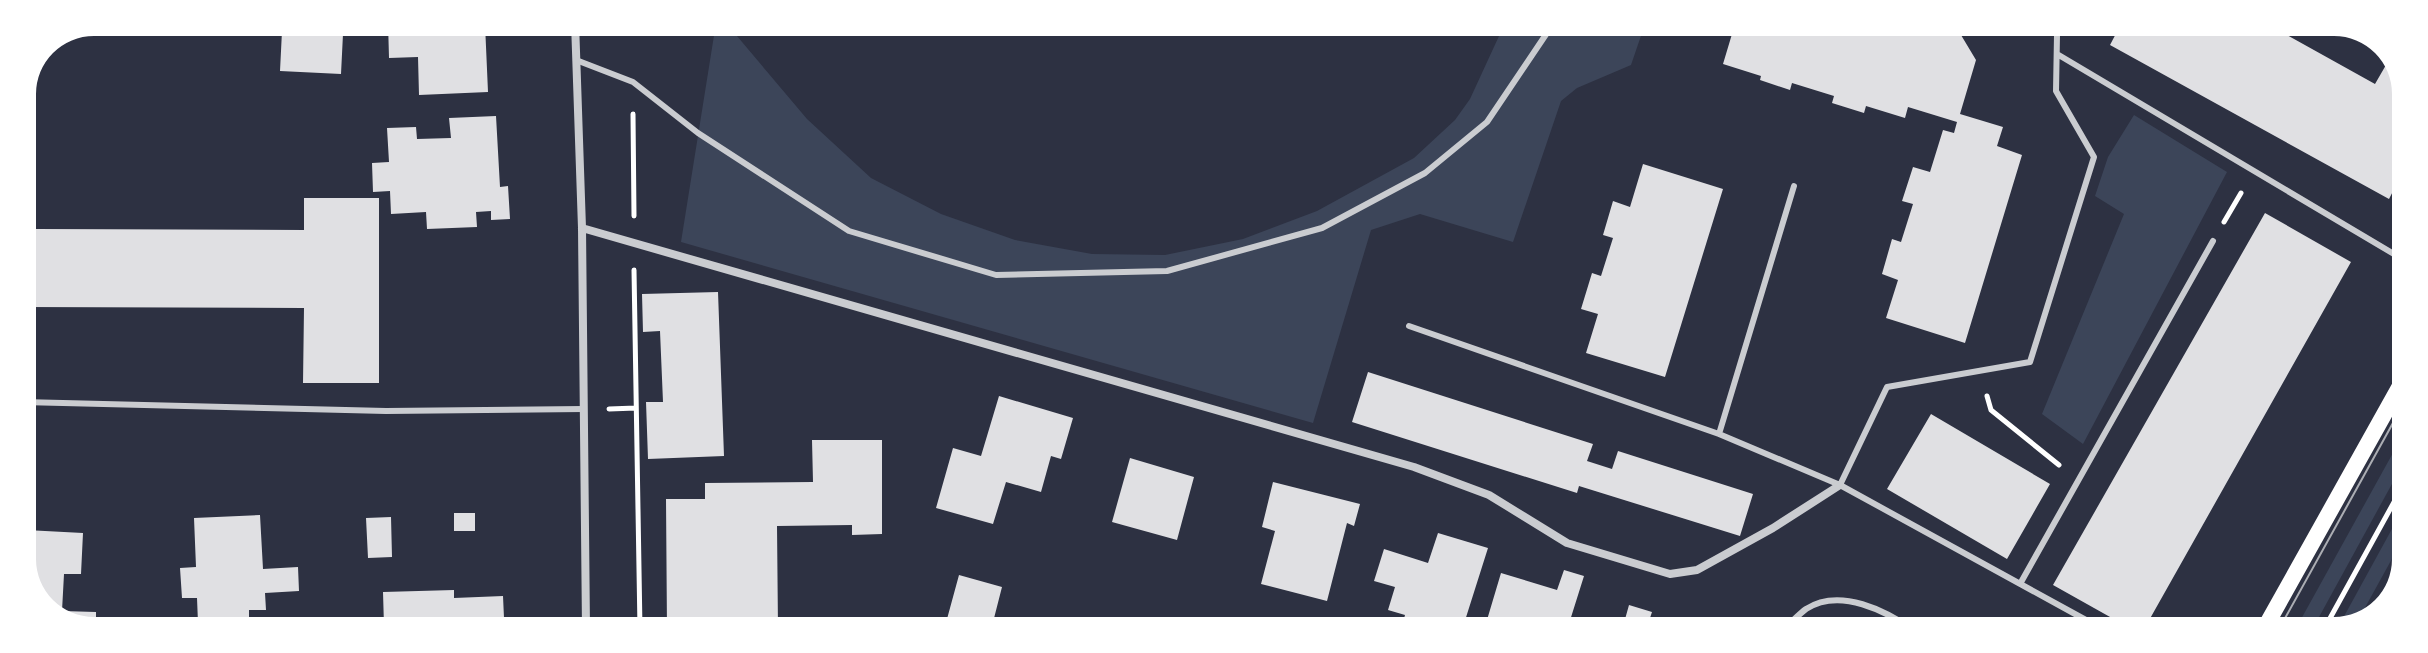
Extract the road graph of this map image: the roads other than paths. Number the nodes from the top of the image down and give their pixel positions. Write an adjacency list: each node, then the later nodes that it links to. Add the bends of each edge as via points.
1 (575, 36): 5 (street)
2 (1545, 36): 5 (lane, via 1487,122 1425,173 1322,228 1167,271 996,275 849,231 698,133 633,82)
3 (2057, 36): 4 (lane)
4 (2057, 54): 9 (lane); 15 (lane, via 2056,91 2094,157 2030,362 1887,387)
5 (576, 60): 7 (street)
6 (1794, 186): 14 (lane)
7 (582, 228): 13 (street); 15 (street, via 1414,467 1489,495 1567,543 1670,574 1697,570)
8 (2213, 241): 16 (lane)
9 (2392, 253)
10 (1409, 326): 14 (lane)
11 (2392, 400): 21 (main road)
12 (36, 402): 13 (lane, via 386,411)
13 (584, 409): 17 (street)
14 (1719, 434): 15 (lane)
15 (1840, 485): 16 (lane)
16 (2020, 584): 20 (lane)
17 (586, 617)
18 (1797, 617): 19 (lane, via 1808,607 1839,599)
19 (1894, 617)
20 (2080, 617)
21 (2271, 617)

